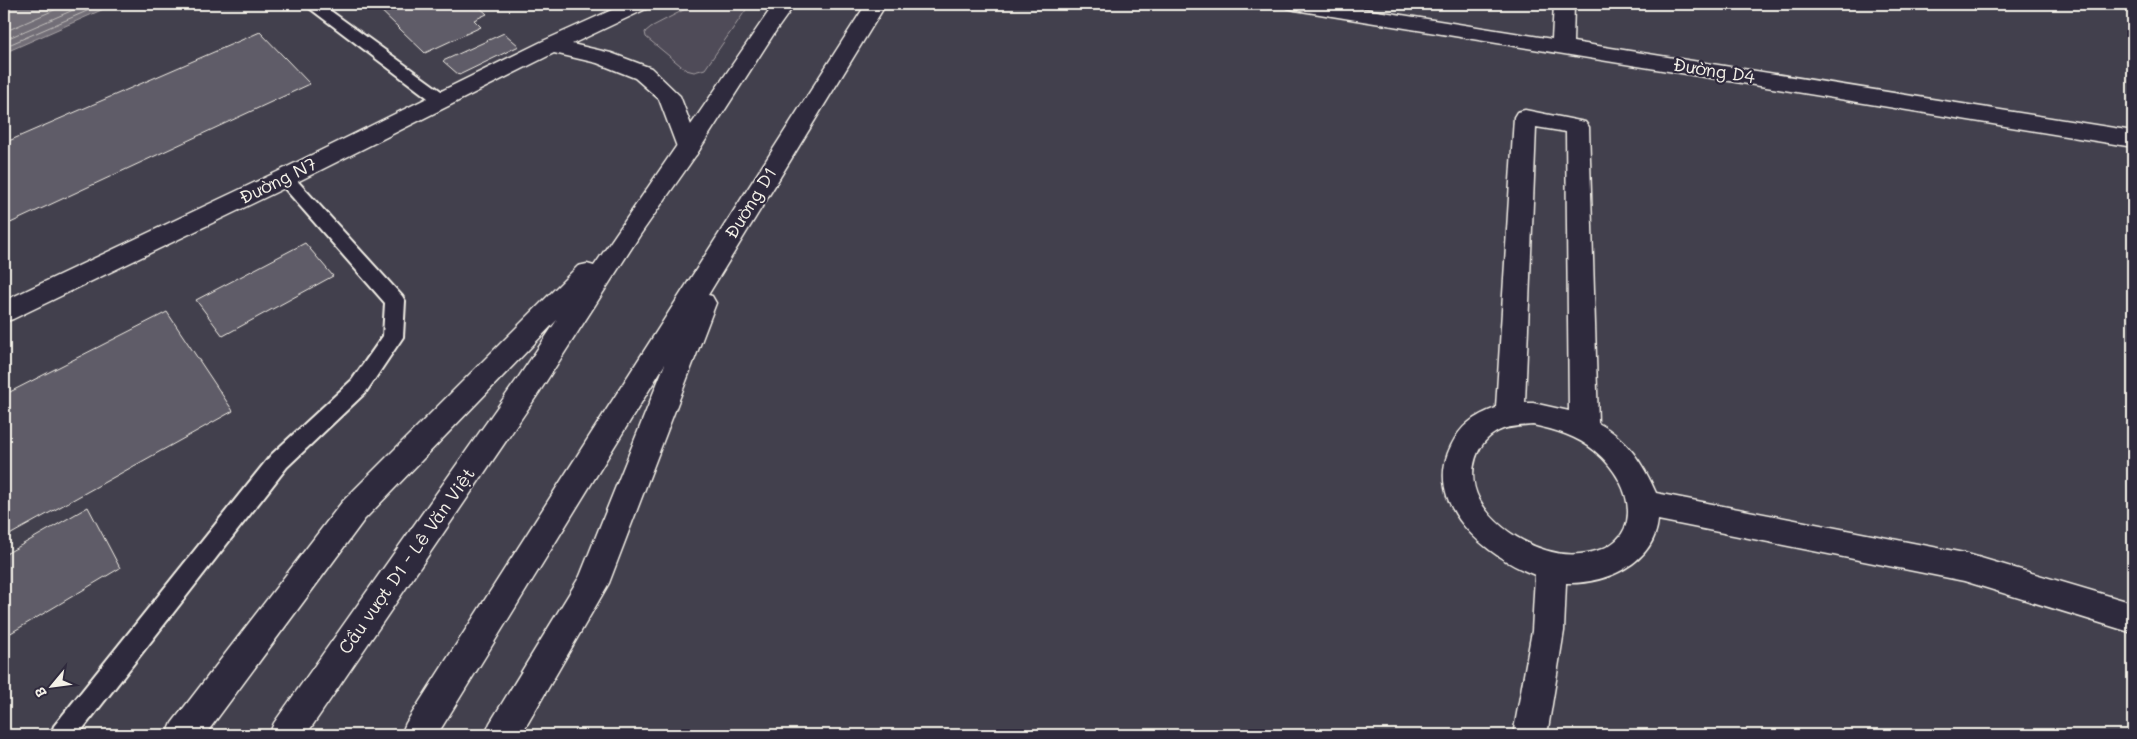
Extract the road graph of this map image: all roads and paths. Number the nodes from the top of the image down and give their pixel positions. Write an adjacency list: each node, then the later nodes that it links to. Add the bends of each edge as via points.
1 (312, 4): 9 (lane)
2 (641, 4): 7 (street, Đường N7)
3 (785, 4): 11 (street)
4 (876, 4): 14 (street, Đường D1)
5 (1295, 4): 8 (street, Đường D4)
6 (1564, 4): 8 (street)
7 (551, 46): 9 (street, Đường N7); 11 (street, via 643,72 668,96)
8 (1562, 47): 10 (street, Đường D4)
9 (442, 100): 12 (street, Đường N7)
10 (2133, 139)
11 (688, 149): 13 (street)
12 (285, 178): 15 (street, Đường N7); 21 (lane, via 395,301 393,336 359,386 279,461)
13 (631, 229): 22 (street, via 353,511); 23 (street, Cầu vượt D1 - Lê Văn Việt, via 528,386)
14 (725, 244): 24 (street, Đường D1); 25 (street, via 594,583)
15 (4, 312)
16 (1510, 416): 17 (street, via 1541,416); 17 (street, via 1525,117 1577,127); 19 (street, via 1488,423 1472,435 1461,452 1458,472 1461,494 1472,516 1491,536 1514,552)
17 (1584, 428): 18 (street, via 1625,462 1638,482)
18 (1644, 504): 19 (street, via 1643,525 1633,544 1617,558 1594,567 1568,569); 20 (street, via 1964,567)
19 (1551, 565): 26 (street, via 1548,630)
20 (2133, 618)
21 (63, 735)
22 (184, 735)
23 (286, 735)
24 (418, 735)
25 (502, 735)
26 (1530, 735)

